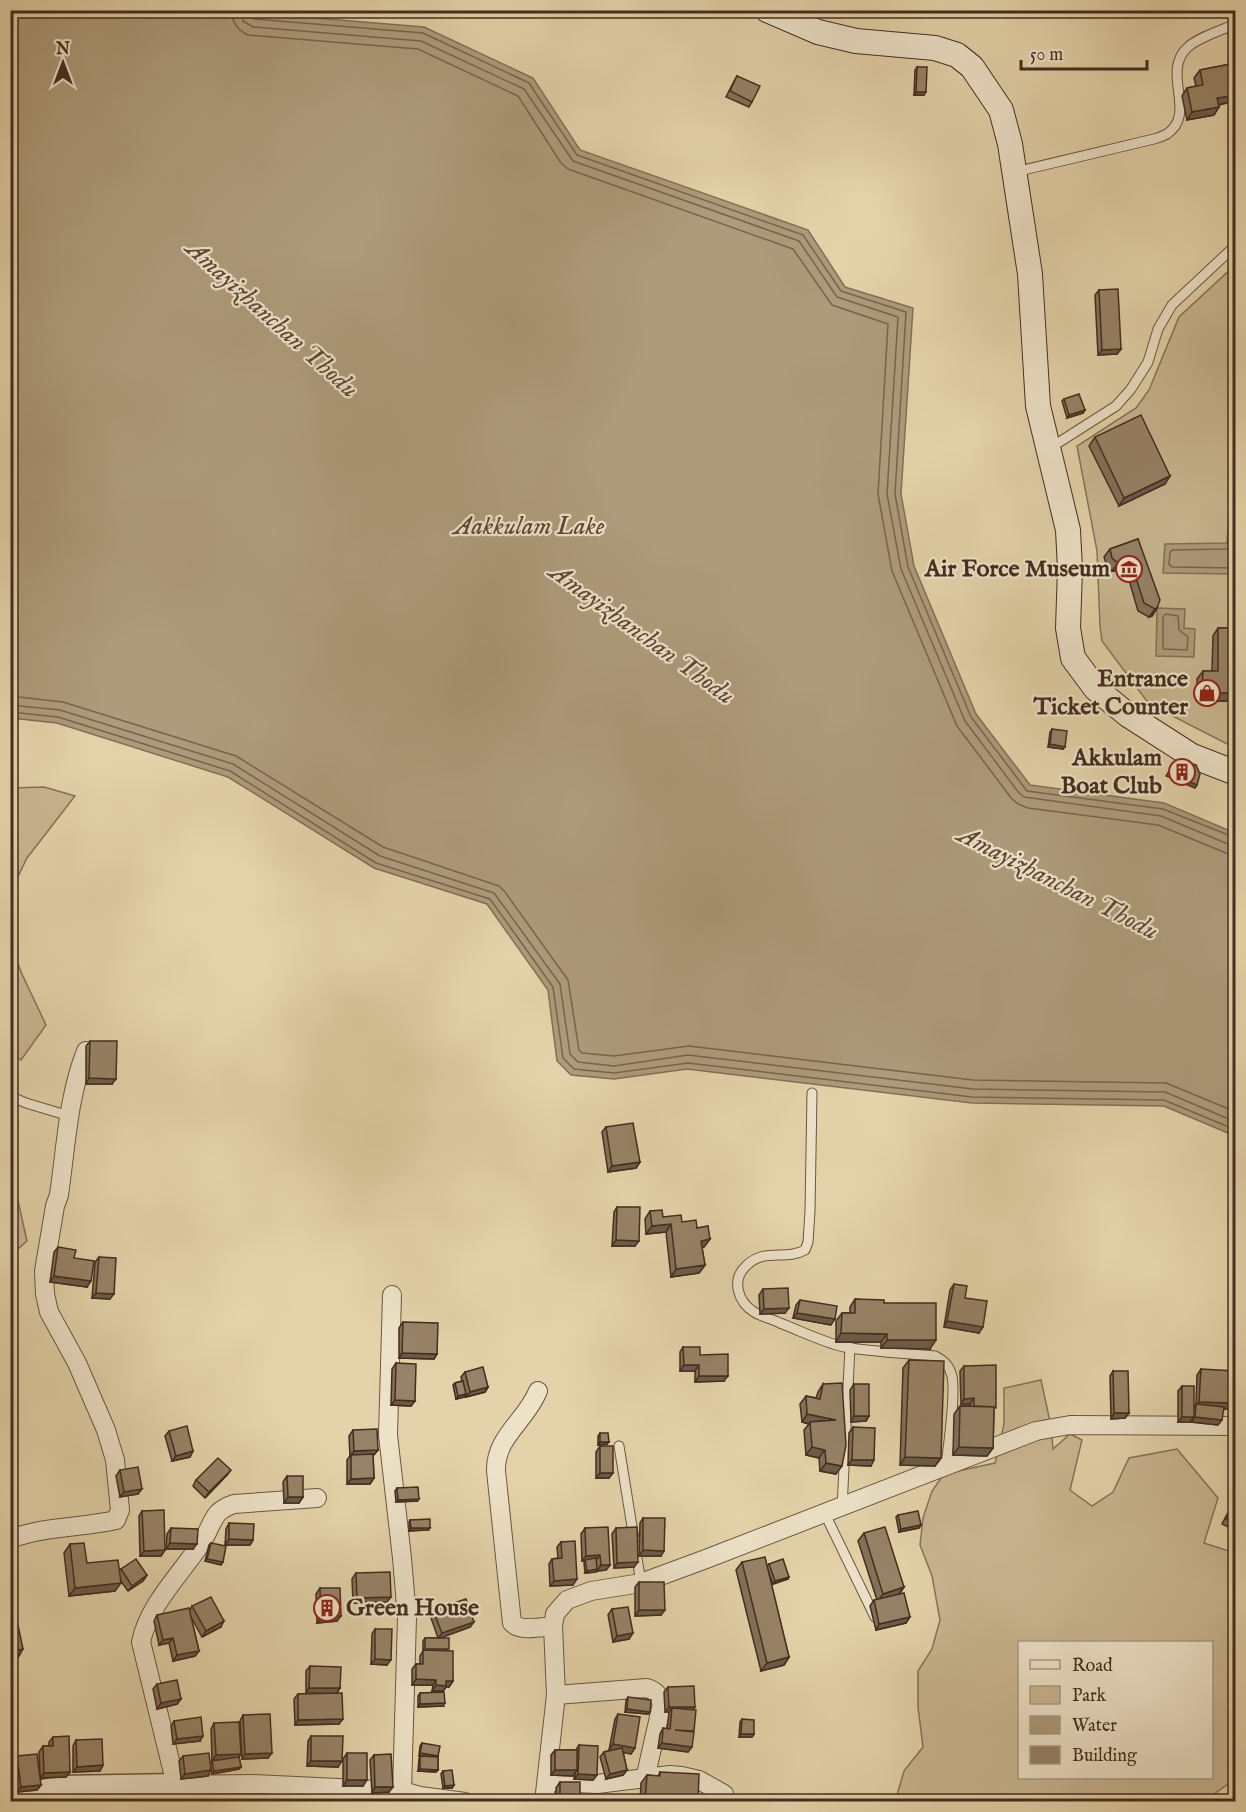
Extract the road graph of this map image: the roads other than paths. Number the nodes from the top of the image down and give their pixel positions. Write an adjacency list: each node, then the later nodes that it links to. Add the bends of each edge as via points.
1 (767, 10): 3 (main road, via 818,32 856,41 935,48 957,55 972,67 1001,110)
2 (1236, 24): 3 (lane, via 1190,45 1182,53 1176,70 1180,113 1167,134)
3 (1015, 172): 5 (main road, via 1030,274 1038,406)
4 (1236, 245): 5 (lane, via 1172,305 1158,329 1148,362 1116,406)
5 (1048, 449): 6 (main road, via 1068,530 1068,628 1073,658 1096,690 1128,715 1192,756)
6 (1236, 773)
7 (86, 1051): 10 (street)
8 (812, 1093): 12 (lane, via 810,1211 805,1250 756,1257 743,1268 737,1288 741,1299 754,1312)
9 (10, 1096): 10 (lane)
10 (69, 1116): 19 (street, via 44,1271 45,1293 49,1312 77,1363 106,1430 115,1460 120,1510 116,1520 30,1532)
11 (392, 1295): 26 (street, via 388,1435 407,1618)
12 (850, 1347): 16 (lane, via 935,1356 944,1361 952,1374 953,1388); 18 (lane)
13 (538, 1391): 21 (street, via 498,1450 496,1471 512,1623 521,1628)
14 (1236, 1426): 16 (street, via 1070,1425 1036,1431)
15 (619, 1446): 20 (lane)
16 (946, 1466): 18 (street)
17 (317, 1498): 27 (street, via 226,1506 217,1514 144,1628 141,1642)
18 (833, 1511): 20 (street); 22 (lane)
19 (10, 1539)
20 (640, 1583): 21 (street, via 591,1591 567,1600 555,1614)
21 (553, 1626): 23 (street)
22 (880, 1627)
23 (556, 1695): 24 (street, via 654,1690 662,1704); 25 (street)
24 (645, 1779): 25 (street, via 597,1784); 28 (street, via 682,1776 699,1780)
25 (548, 1782): 31 (street)
26 (402, 1791): 27 (street, via 254,1784); 30 (street)
27 (179, 1793): 29 (street, via 60,1787)
28 (724, 1794)
29 (10, 1798)
30 (465, 1802)
31 (544, 1802)

